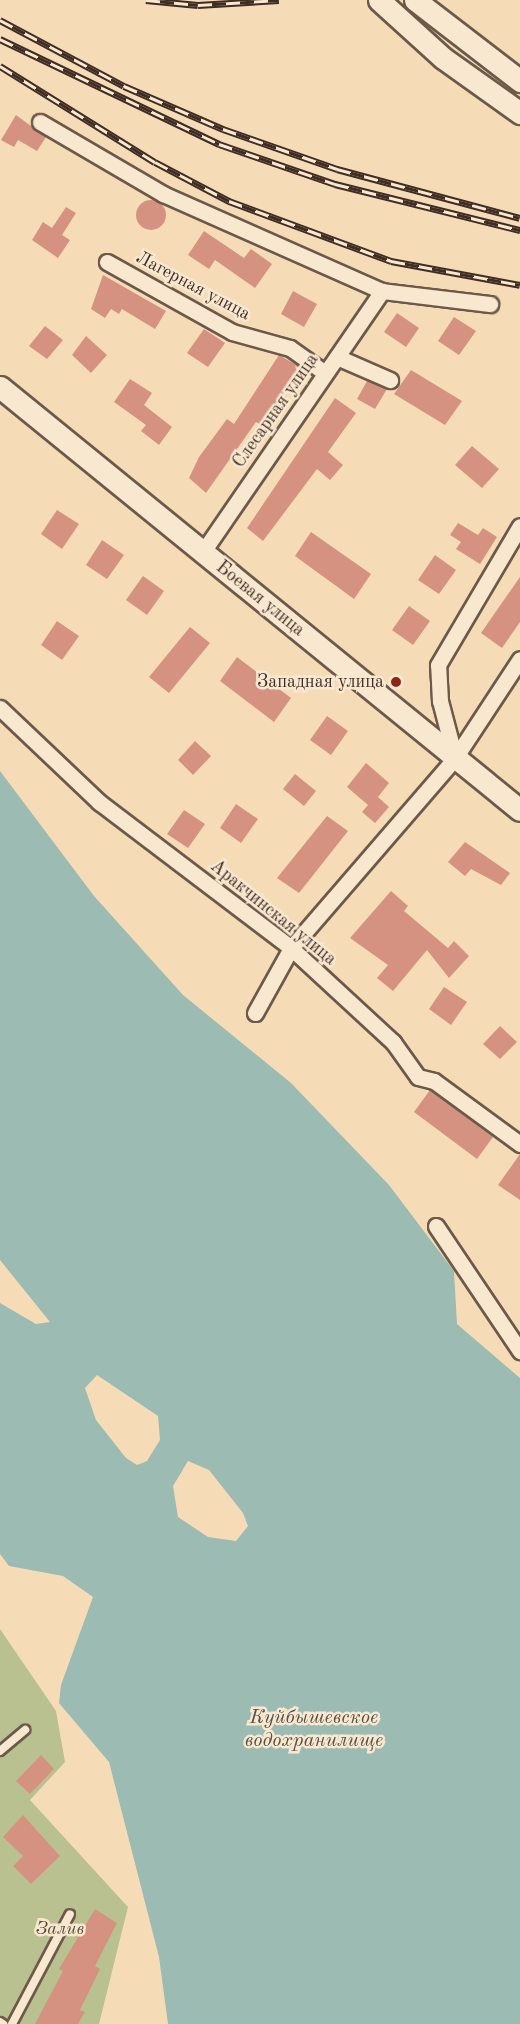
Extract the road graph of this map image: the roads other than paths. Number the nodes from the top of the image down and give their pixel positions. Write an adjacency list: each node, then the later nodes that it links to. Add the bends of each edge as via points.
1 (379, 0): 4 (main road, via 442,58)
2 (416, 0): 3 (main road)
3 (520, 81)
4 (520, 113)
5 (40, 122): 7 (street, via 163,195)
6 (107, 262): 10 (street, Лагерная улица, via 232,332 290,348)
7 (382, 291): 8 (street); 9 (street, Слесарная улица)
8 (490, 304)
9 (337, 357): 10 (street, Слесарная улица); 11 (street)
10 (325, 373): 14 (street, Слесарная улица)
11 (390, 380)
12 (0, 387): 14 (main road, Боевая улица)
13 (520, 526): 17 (street, via 438,665 440,701)
14 (202, 553): 17 (main road, Боевая улица)
15 (520, 659): 17 (street)
16 (0, 708): 19 (street, Аракчинская улица, via 99,802)
17 (455, 758): 18 (main road, Боевая улица); 19 (street)
18 (520, 810)
19 (291, 948): 20 (street); 21 (street, Аракчинская улица, via 393,1042 418,1077 434,1081)
20 (255, 1013)
21 (520, 1144)
22 (436, 1226): 23 (street)
23 (520, 1351)
24 (25, 1730): 25 (lane)
25 (0, 1751)
26 (70, 1914): 27 (lane)
27 (12, 2024)

